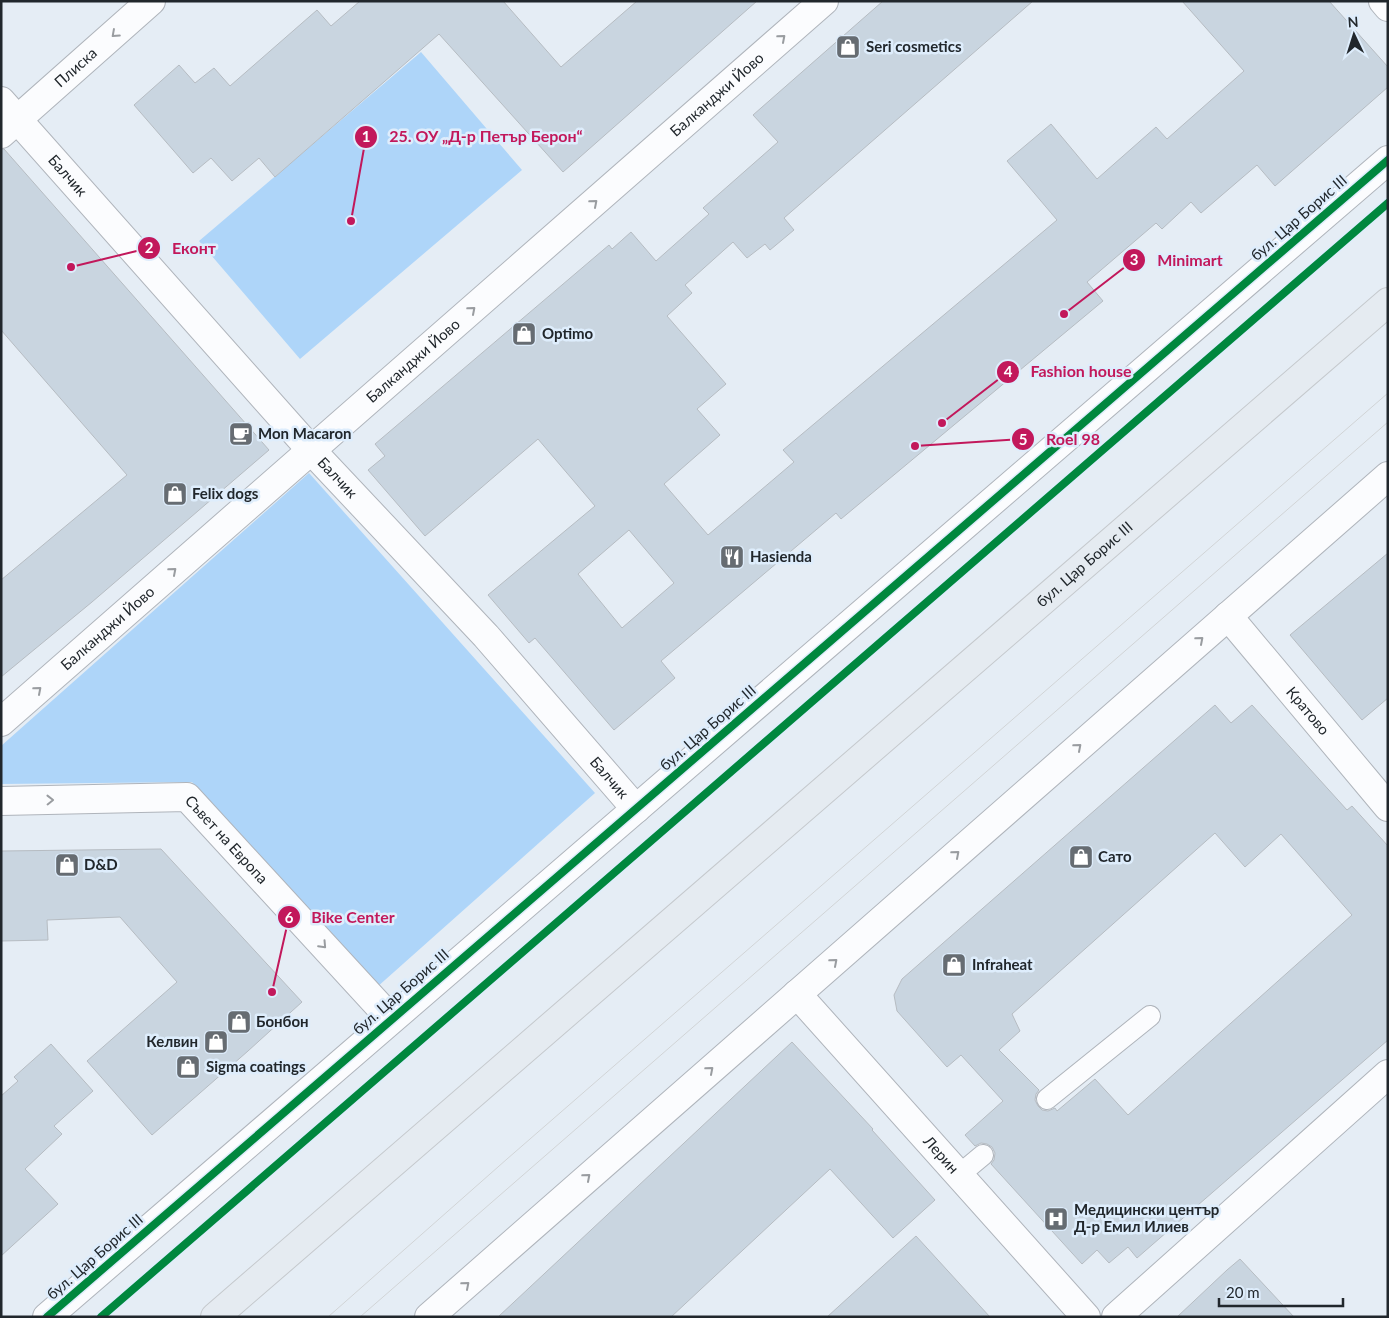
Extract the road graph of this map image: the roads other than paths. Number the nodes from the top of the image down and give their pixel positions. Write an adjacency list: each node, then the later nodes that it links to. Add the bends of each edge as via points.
1 (151, 1): 5 (street, Плиска, one-way to 5)
2 (824, 1): 8 (street, Балканджи Йово, one-way to 2)
3 (1383, 1): 4 (street)
4 (1388, 7)
5 (7, 119): 8 (street, Балчик)
6 (1388, 160): 14 (street, бул. Цар Борис III)
7 (1388, 302): 23 (main road, бул. Цар Борис III)
8 (311, 450): 11 (street, Балканджи Йово, one-way to 8); 14 (street, Балчик, via 486,636)
9 (1388, 476): 10 (street)
10 (1228, 616): 13 (street, Кратово); 15 (street, one-way to 10)
11 (1, 722)
12 (1, 801): 17 (street, Съвет на Европа, one-way to 17, via 187,797)
13 (1388, 807)
14 (636, 808): 17 (street, бул. Цар Борис III)
15 (797, 994): 21 (street, Лерин); 24 (street, one-way to 15)
16 (1150, 1016): 19 (lane)
17 (391, 1019): 22 (street, бул. Цар Борис III)
18 (1388, 1074): 26 (street)
19 (1047, 1099)
20 (983, 1155): 21 (lane)
21 (959, 1175): 25 (street, Лерин)
22 (47, 1317)
23 (215, 1317)
24 (429, 1317)
25 (1086, 1317)
26 (1116, 1317)

